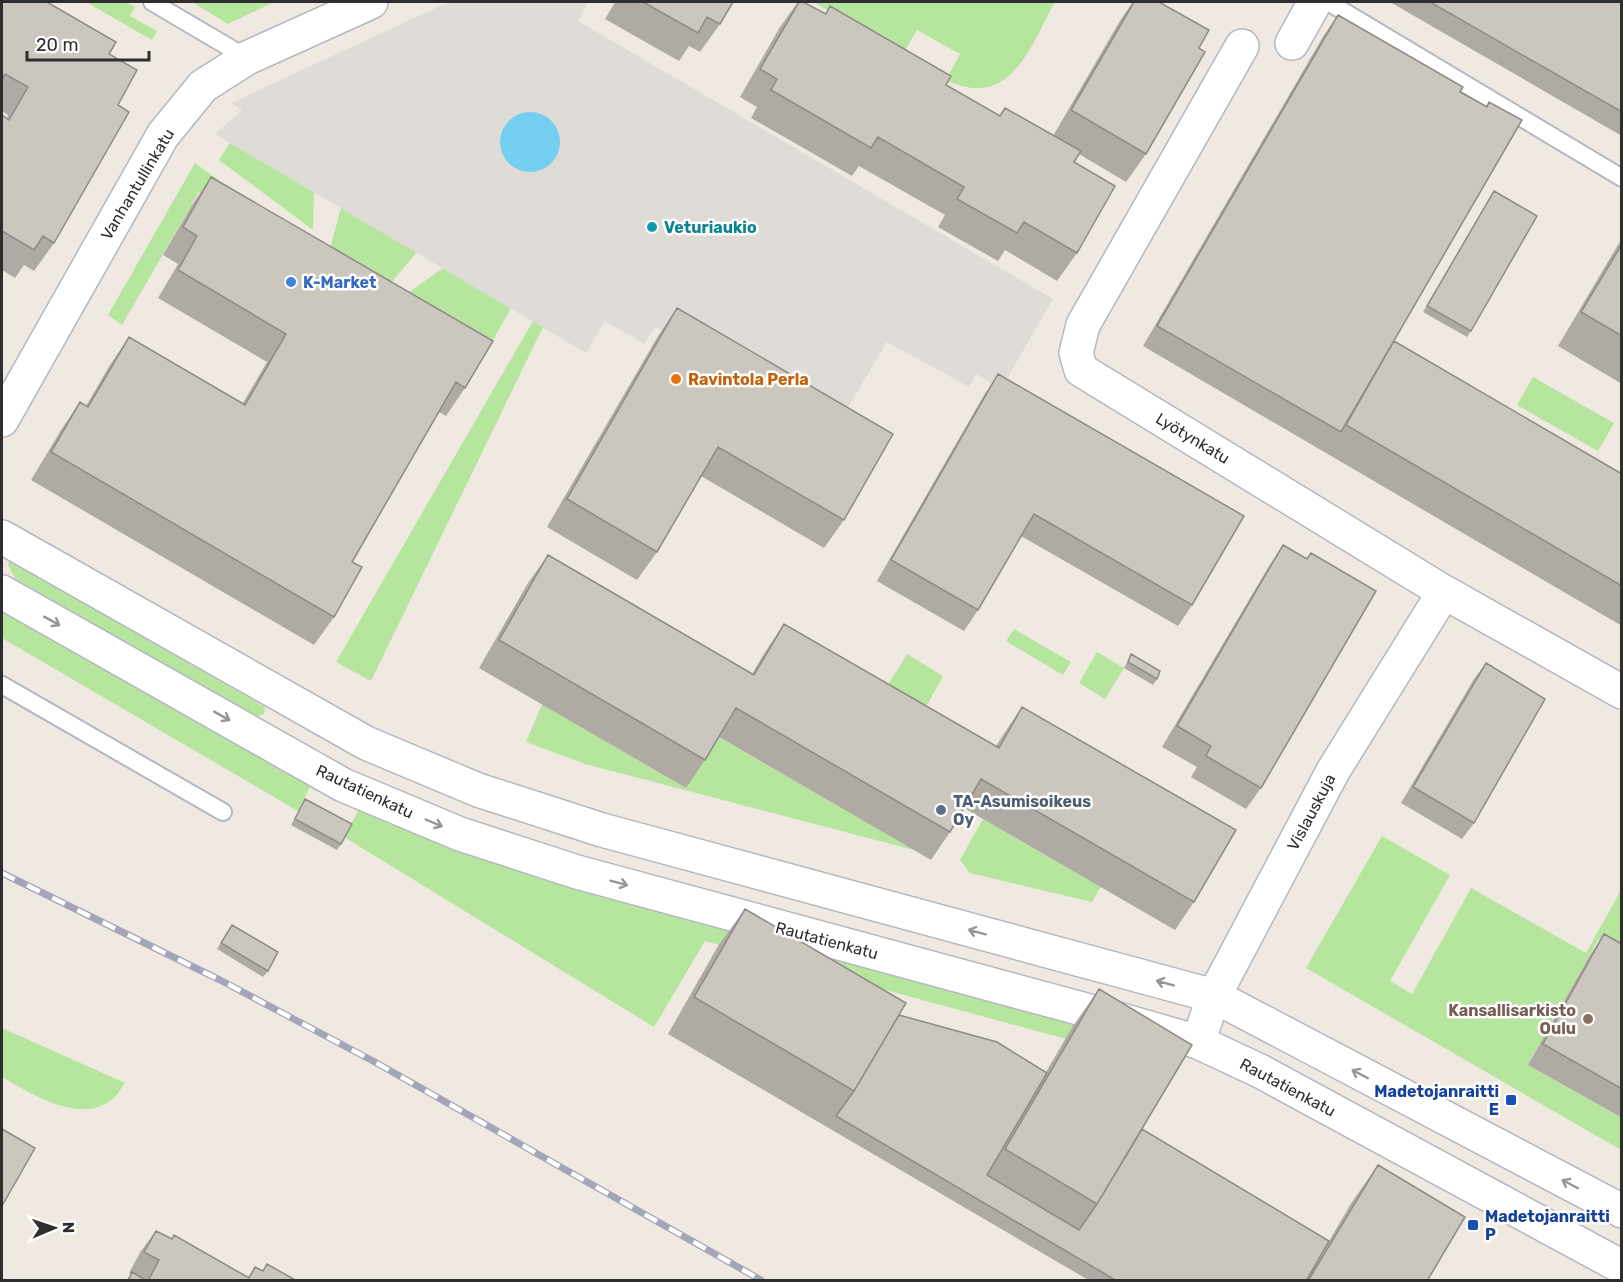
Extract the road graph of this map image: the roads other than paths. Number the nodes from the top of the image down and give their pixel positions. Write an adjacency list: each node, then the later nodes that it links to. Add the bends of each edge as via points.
1 (152, 2): 7 (lane)
2 (371, 2): 7 (main road, Vanhantullinkatu)
3 (1315, 2): 5 (main road)
4 (1328, 2): 8 (lane)
5 (1292, 43)
6 (1242, 46): 12 (main road, Lyötynkatu, via 1083,325 1076,353 1081,369)
7 (247, 58): 9 (main road, Vanhantullinkatu, via 203,86 162,135)
8 (1622, 178)
9 (2, 420)
10 (2, 537): 16 (main road, one-way to 10, via 602,830 478,790 366,743)
11 (2, 592): 17 (main road, Rautatienkatu, one-way to 17, via 343,784 460,834 577,872)
12 (1444, 592): 14 (main road, Lyötynkatu); 16 (main road, Vislauskuja, via 1333,771)
13 (2, 685): 15 (lane)
14 (1622, 692)
15 (223, 812)
16 (1214, 996): 17 (main road, Vislauskuja); 18 (main road, one-way to 16)
17 (1198, 1042): 19 (main road, Rautatienkatu, via 1268,1075)
18 (1622, 1211)
19 (1622, 1267)

